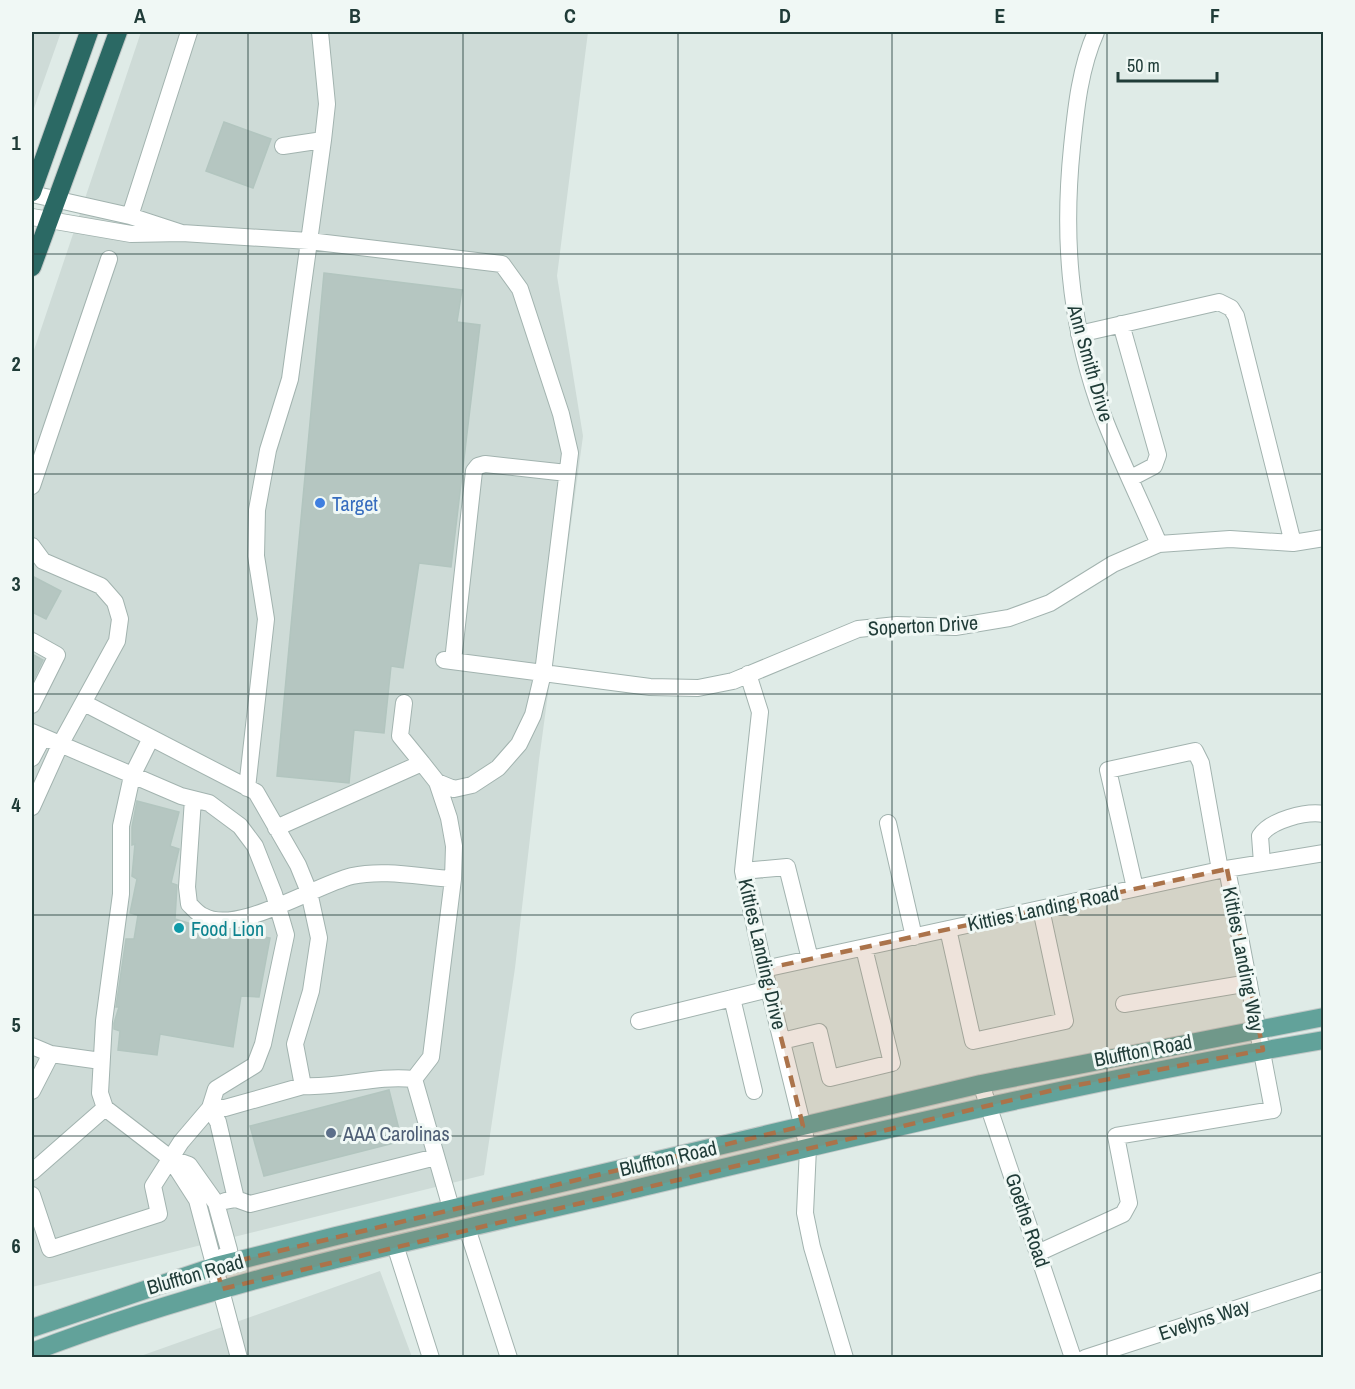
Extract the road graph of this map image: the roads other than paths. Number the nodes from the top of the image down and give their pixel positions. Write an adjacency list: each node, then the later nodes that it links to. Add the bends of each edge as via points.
1 (89, 32): 8 (highway)
2 (118, 32): 9 (highway)
3 (189, 32): 10 (street)
4 (320, 32): 6 (street, via 327,104)
5 (1096, 32): 17 (street, Ann Smith Drive, via 1078,92 1069,174 1068,265)
6 (322, 140): 7 (street); 13 (street)
7 (283, 146)
8 (32, 193): 9 (street)
9 (56, 199): 10 (street); 11 (highway)
10 (130, 216): 12 (street)
11 (40, 219): 12 (street, via 131,234); 15 (highway)
12 (182, 233): 13 (street)
13 (309, 241): 18 (street, via 502,264 520,289 561,414 570,453); 38 (street, via 290,380 268,450 257,510 256,555 266,619)
14 (109, 259): 20 (street)
15 (32, 267)
16 (1121, 324): 17 (street); 19 (street, via 1158,455 1155,466); 22 (street, via 1219,302 1231,308)
17 (1079, 334): 19 (street, Ann Smith Drive, via 1098,402)
18 (567, 473): 26 (street); 26 (street, Soperton Drive, via 485,464 474,471 449,661)
19 (1131, 478): 23 (street, Ann Smith Drive)
20 (32, 486)
21 (1323, 538): 22 (street, Soperton Drive)
22 (1293, 543): 23 (street, Soperton Drive, via 1230,539)
23 (1160, 544): 27 (street, Soperton Drive, via 1113,564 1050,603 1009,618 955,627 858,628)
24 (32, 546): 29 (street, via 43,561 101,586 118,610 117,641)
25 (32, 642): 28 (street, via 57,655)
26 (543, 673): 27 (street, Soperton Drive, via 650,687 698,688); 37 (street, via 533,715 519,744 498,768 472,786 454,789)
27 (748, 674): 47 (street, Kitties Landing Drive, via 760,712)
28 (32, 701)
29 (84, 703): 32 (street); 33 (street)
30 (404, 703): 35 (street, via 400,736)
31 (37, 734): 33 (street); 34 (street)
32 (151, 738): 36 (street); 38 (street)
33 (60, 745): 36 (street); 40 (street)
34 (32, 758)
35 (422, 763): 37 (street); 43 (street)
36 (132, 776): 39 (street); 70 (street, via 121,826 121,894)
37 (437, 782): 48 (street, via 454,846)
38 (247, 788): 43 (street, via 256,792)
39 (193, 799): 51 (street, via 209,802 240,826 255,846); 51 (street, via 189,904 204,917 229,921)
40 (32, 807)
41 (1323, 814): 45 (street, via 1312,812 1265,828 1260,836)
42 (888, 823): 54 (street)
43 (276, 828): 50 (street, via 298,864)
44 (1323, 853): 45 (street, Kitties Landing Road)
45 (1262, 863): 46 (street, Kitties Landing Road)
46 (1223, 869): 49 (street, Kitties Landing Road); 49 (street, Kitties Landing Way, via 1201,763 1195,751 1108,770); 58 (street, Kitties Landing Way)
47 (743, 871): 56 (street, via 787,867); 57 (street, Kitties Landing Drive)
48 (453, 879): 50 (street, via 376,873 351,876); 71 (street, via 431,1057)
49 (1134, 888): 52 (street, Kitties Landing Road)
50 (309, 892): 51 (street); 73 (street, via 320,938 311,991 295,1044)
51 (278, 907): 78 (street, via 286,935 263,1044 255,1065 216,1089)
52 (1041, 909): 53 (street, Kitties Landing Road); 53 (street, via 1065,1021 973,1041)
53 (948, 929): 54 (street, Kitties Landing Road)
54 (914, 937): 55 (street, Kitties Landing Road)
55 (864, 948): 56 (street, Kitties Landing Road); 66 (street, via 892,1063 830,1078 819,1032)
56 (810, 959): 57 (street, Kitties Landing Road)
57 (764, 969): 59 (street, Kitties Landing Drive)
58 (1249, 983): 61 (street); 64 (street, Kitties Landing Way)
59 (769, 989): 60 (street); 66 (street, Kitties Landing Drive)
60 (732, 998): 63 (street); 75 (street)
61 (1124, 1004)
62 (1323, 1017): 64 (main road, Bluffton Road)
63 (639, 1021)
64 (1258, 1028): 68 (street, Kitties Landing Way); 72 (main road, Bluffton Road)
65 (1323, 1040): 68 (main road, Bluffton Road)
66 (782, 1041): 79 (street, Kitties Landing Drive)
67 (32, 1046): 69 (street)
68 (1263, 1050): 76 (main road, Bluffton Road); 90 (street, Kitties Landing Way, via 1274,1110 1116,1136 1129,1203 1123,1214)
69 (51, 1054): 70 (street); 74 (street)
70 (101, 1061): 77 (street, via 100,1093)
71 (414, 1079): 73 (street, via 386,1076 330,1088); 81 (street)
72 (981, 1084): 76 (street, Goethe Road); 79 (main road, Bluffton Road)
73 (303, 1086): 78 (street, via 225,1108)
74 (32, 1091)
75 (754, 1091)
76 (989, 1106): 80 (main road, Bluffton Road); 90 (street, Goethe Road)
77 (105, 1108): 82 (street); 83 (street)
78 (210, 1108): 82 (street); 85 (street, via 218,1122)
79 (803, 1126): 80 (street, Kitties Landing Drive); 87 (main road, Bluffton Road)
80 (808, 1148): 88 (main road, Bluffton Road); 100 (street, Kitties Landing Drive, via 805,1213)
81 (436, 1157): 85 (street, via 250,1204); 87 (street)
82 (170, 1158): 84 (street, via 153,1186 159,1214 50,1249); 86 (street, via 189,1164); 91 (street, via 197,1200)
83 (32, 1172)
84 (32, 1195)
85 (236, 1199): 86 (street)
86 (216, 1203): 91 (street, via 229,1250)
87 (452, 1208): 91 (main road, Bluffton Road)
88 (467, 1228): 89 (main road, Bluffton Road); 99 (street)
89 (395, 1245): 93 (main road, Bluffton Road); 98 (street)
90 (1040, 1252): 101 (street, Goethe Road)
91 (216, 1266): 93 (street); 94 (main road, Bluffton Road)
92 (1323, 1280): 96 (street, Evelyns Way)
93 (222, 1289): 95 (main road, Bluffton Road, via 119,1320); 97 (street)
94 (32, 1328)
95 (32, 1353)
96 (1112, 1354): 102 (street, Evelyns Way)
97 (239, 1358)
98 (431, 1358)
99 (509, 1358)
100 (845, 1358)
101 (1073, 1358)
102 (1085, 1358)

